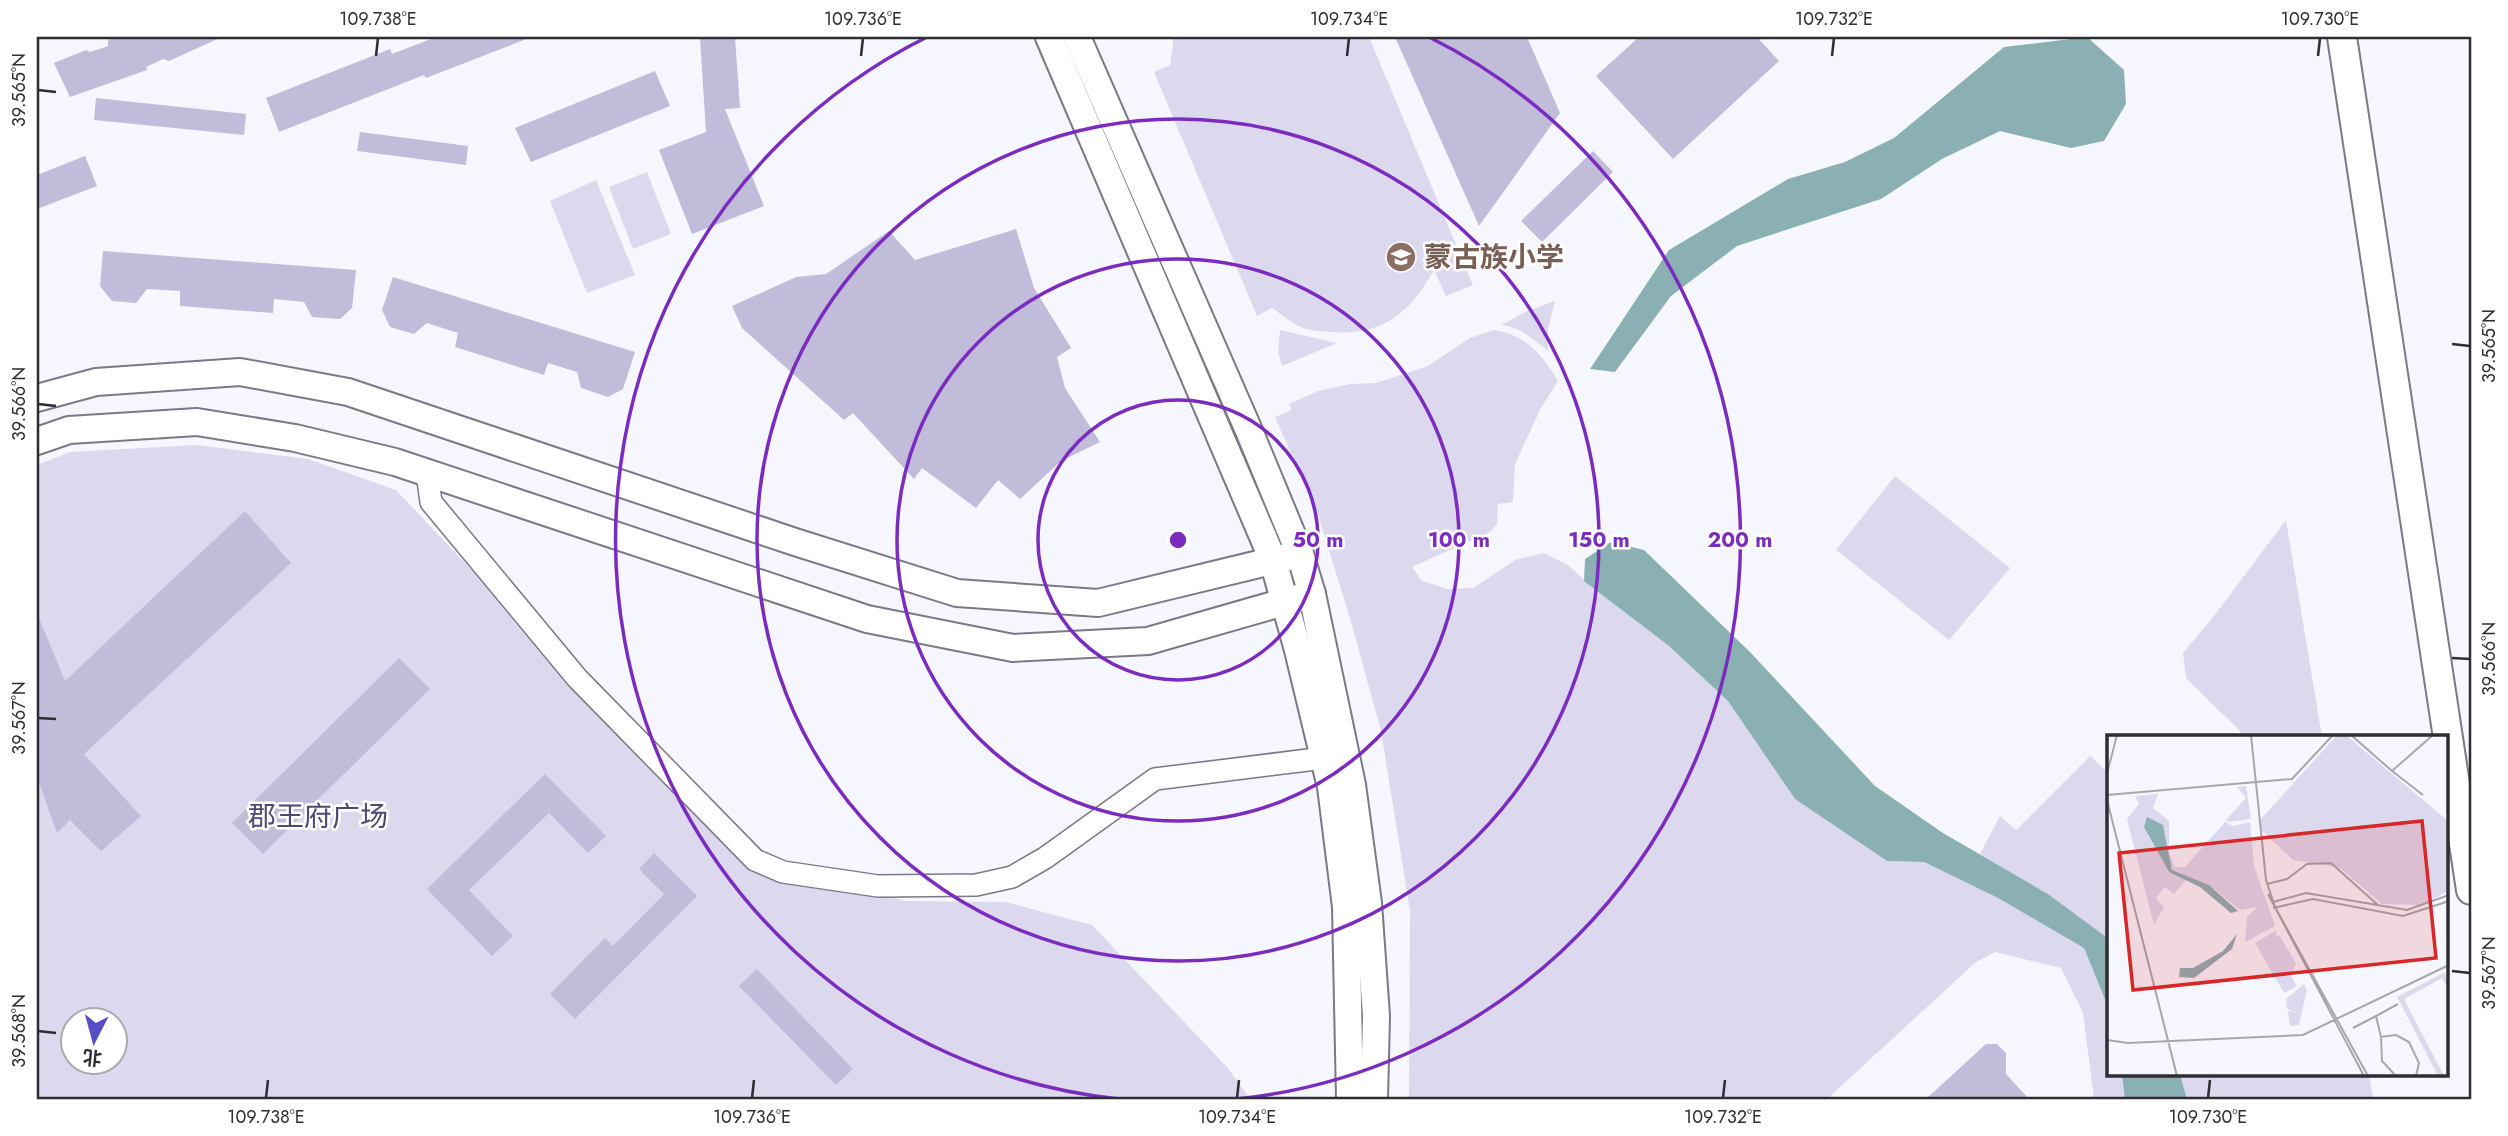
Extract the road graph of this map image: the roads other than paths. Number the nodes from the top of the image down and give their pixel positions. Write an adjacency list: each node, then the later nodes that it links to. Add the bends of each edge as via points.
1 (1049, 37): 8 (street)
2 (1077, 37): 7 (street)
3 (2342, 37): 11 (main road)
4 (37, 398): 8 (street, via 96,382 240,372 348,392 957,593 1098,603)
5 (37, 442): 6 (street, via 69,430 197,422 295,439)
6 (427, 473): 10 (street, via 867,619 1013,648 1148,641); 13 (street, via 430,502 577,678 755,860 783,872 878,886 976,884 1012,877 1155,779)
7 (1300, 554): 8 (street); 9 (street)
8 (1273, 560): 10 (street)
9 (1312, 594): 10 (street); 16 (street, via 1352,785 1368,903 1376,1016)
10 (1284, 600): 13 (street)
11 (2448, 735)
12 (2448, 738): 14 (main road)
13 (1324, 758): 15 (street, via 1346,907)
14 (2471, 890)
15 (1350, 1099)
16 (1374, 1099)

